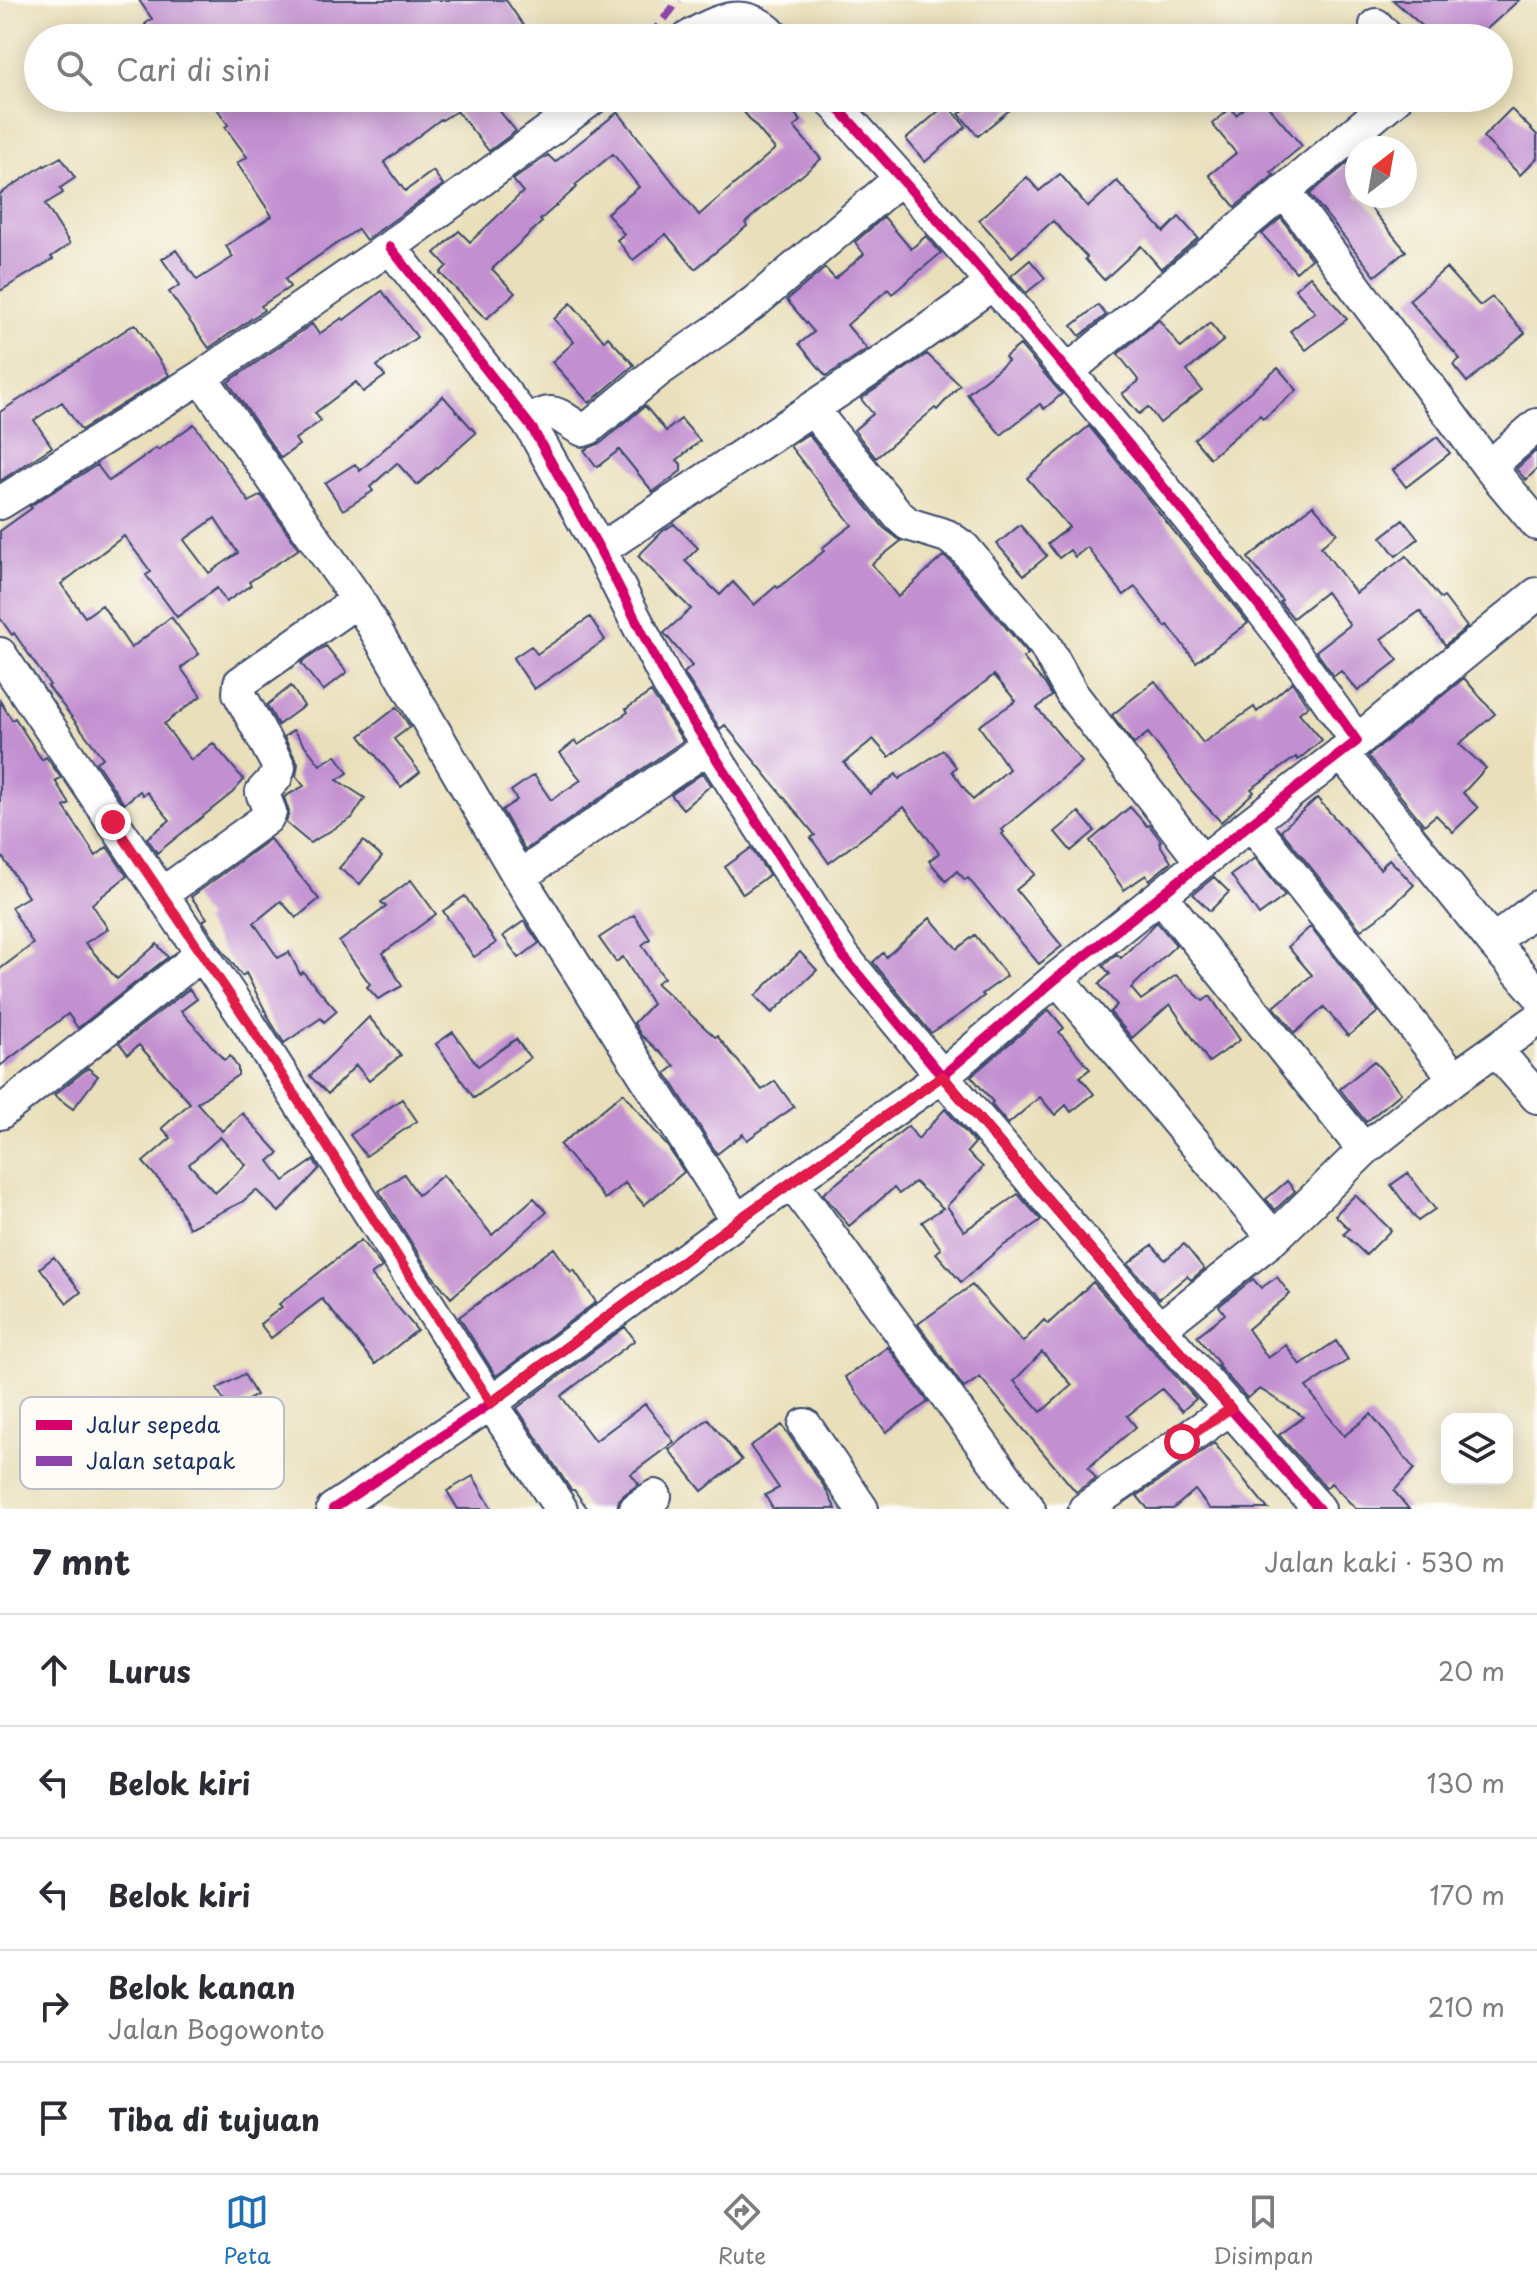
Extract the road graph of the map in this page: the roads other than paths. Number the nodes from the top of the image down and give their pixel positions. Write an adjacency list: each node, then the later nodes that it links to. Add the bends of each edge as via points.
1 (711, 24): 2 (street, via 740,17)
2 (759, 24)
3 (574, 112): 8 (street)
4 (842, 112): 6 (street)
5 (1379, 112): 7 (street)
6 (901, 178): 9 (street); 13 (street, via 756,301 589,428 583,430 548,412)
7 (1285, 192): 10 (street); 15 (street)
8 (390, 247): 11 (street); 13 (street)
9 (992, 284): 10 (street); 12 (street)
10 (1067, 372): 23 (street, via 1266,615)
11 (201, 377): 16 (street); 20 (street)
12 (812, 409): 18 (street); 25 (street, via 899,516 964,548 1045,645 1072,694)
13 (528, 423): 18 (street)
14 (1537, 425): 15 (street)
15 (1489, 467): 17 (street)
16 (0, 503)
17 (1537, 524)
18 (600, 550): 22 (street, via 668,683)
19 (1537, 594): 23 (street)
20 (358, 600): 26 (street); 27 (street, via 240,683 239,693 279,767 262,792 270,812)
21 (0, 654): 27 (street)
22 (708, 747): 26 (street); 36 (street, via 843,956)
23 (1349, 747): 24 (street); 30 (street)
24 (1251, 823): 25 (street); 37 (street)
25 (1202, 862): 28 (street)
26 (519, 877): 42 (street)
27 (162, 894): 31 (street)
28 (1161, 896): 32 (street); 40 (street)
29 (1537, 907): 30 (street)
30 (1493, 942): 33 (street)
31 (202, 954): 39 (street); 45 (street)
32 (1057, 978): 36 (street); 43 (street)
33 (1537, 993)
34 (1537, 1020): 35 (street)
35 (1496, 1050): 37 (street); 38 (street)
36 (942, 1076): 41 (street); 44 (street)
37 (1455, 1078): 40 (street)
38 (1537, 1097)
39 (0, 1113)
40 (1364, 1150): 43 (street)
41 (792, 1183): 42 (street); 51 (street)
42 (737, 1221): 45 (street)
43 (1274, 1238): 44 (street)
44 (1159, 1329): 46 (street)
45 (491, 1403): 48 (street); 49 (street)
46 (1231, 1408): 52 (street); 53 (street)
47 (805, 1425): 50 (street)
48 (333, 1509)
49 (561, 1509)
50 (862, 1509)
51 (1029, 1509)
52 (1085, 1509)
53 (1319, 1509)

